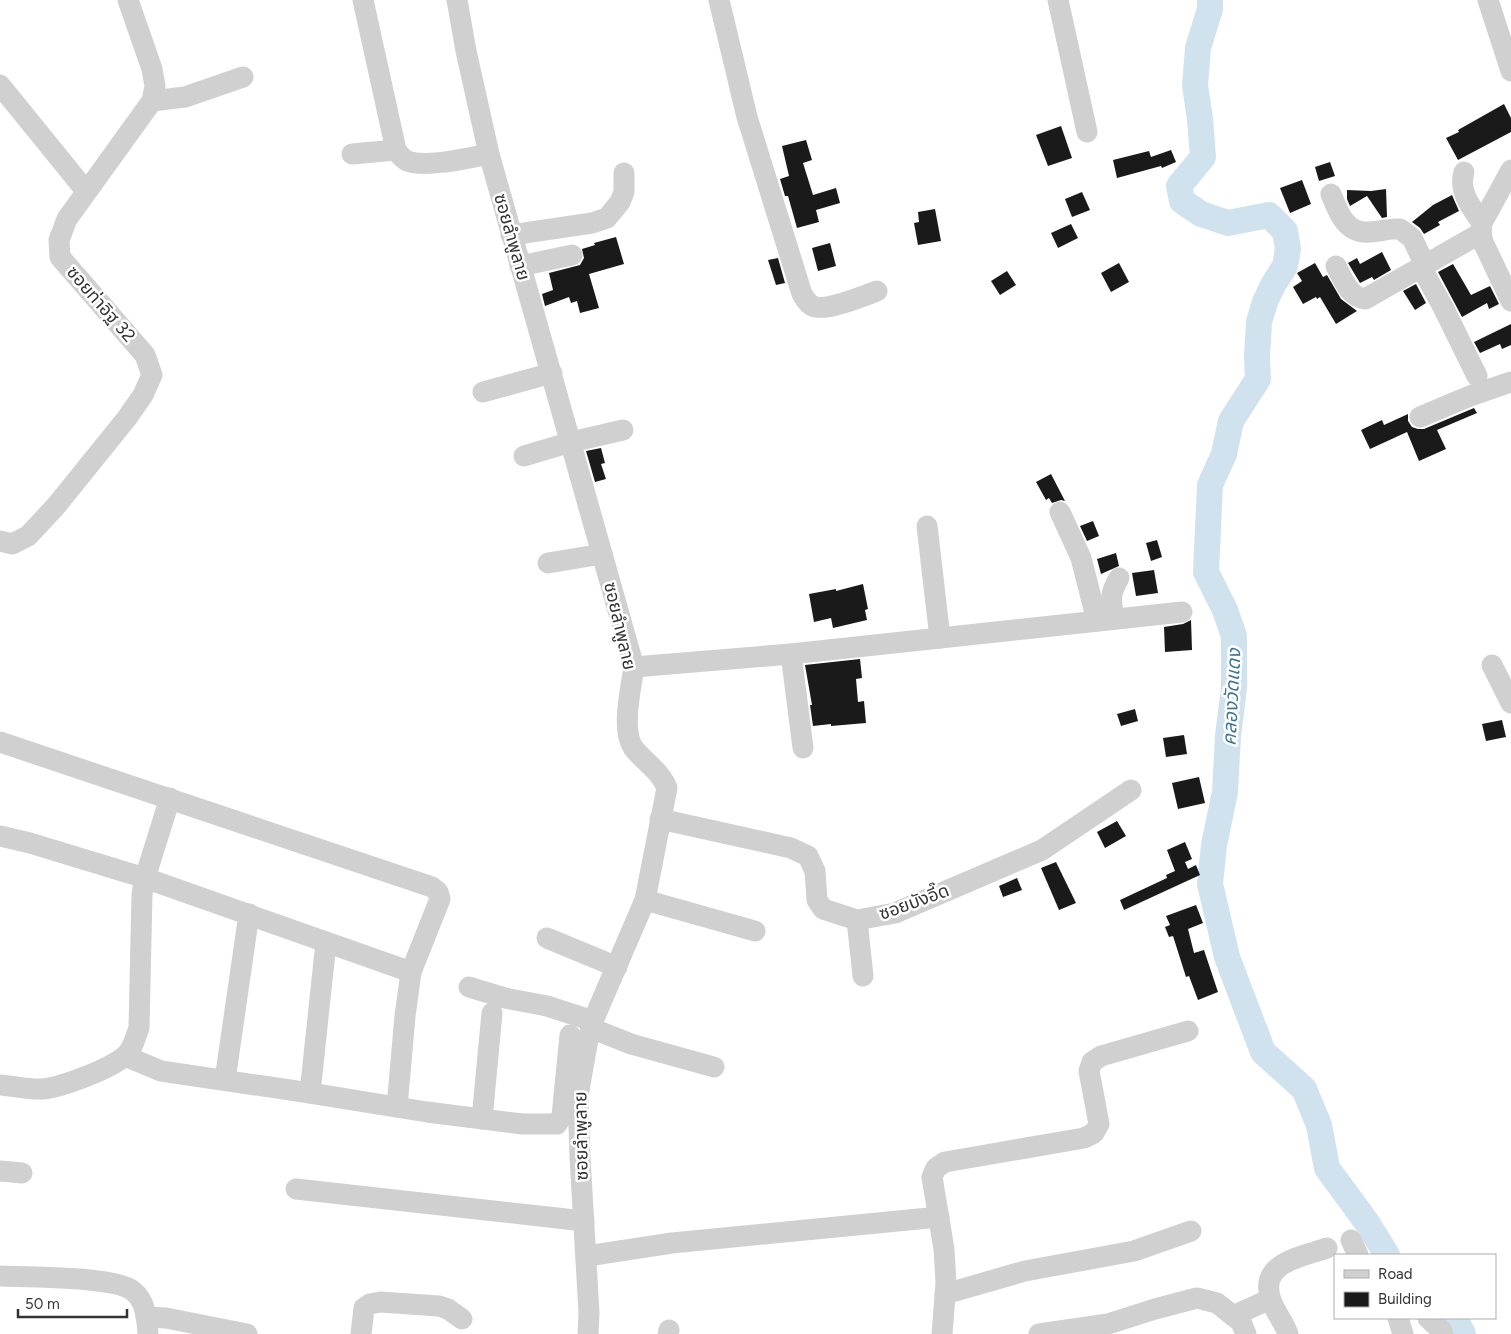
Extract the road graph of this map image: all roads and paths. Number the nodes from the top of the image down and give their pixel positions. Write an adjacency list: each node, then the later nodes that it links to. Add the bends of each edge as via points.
1 (128, 0): 10 (street, via 152,69 155,86)
2 (363, 0): 12 (street)
3 (457, 0): 14 (street, ซอยลำพูลาย)
4 (719, 0): 26 (street, via 747,117 802,294 815,308)
5 (1058, 0): 11 (street)
6 (1488, 0): 7 (street)
7 (1511, 71)
8 (243, 77): 10 (street, via 185,97)
9 (0, 85): 18 (street)
10 (152, 101): 18 (street, ซอยท่าอิฐ 32)
11 (1087, 132)
12 (396, 150): 13 (street); 14 (street, via 409,161 422,163)
13 (352, 154)
14 (489, 154): 21 (street, ซอยลำพูลาย)
15 (1511, 170): 20 (street)
16 (1464, 172): 20 (street, via 1461,182 1464,193)
17 (624, 174): 21 (street, via 624,192 607,218)
18 (86, 191): 38 (street, ซอยท่าอิฐ 32, via 67,219 59,240 60,257 145,355 152,375 127,418 56,506 28,536 12,544)
19 (1331, 194): 25 (street, via 1346,224 1360,232 1400,229 1412,238)
20 (1481, 228): 25 (street); 27 (street, via 1483,242)
21 (511, 235): 23 (street, ซอยลำพูลาย)
22 (572, 255): 23 (street)
23 (520, 266): 28 (street, ซอยลำพูลาย)
24 (1336, 266): 25 (street, via 1350,292 1365,299)
25 (1423, 266): 29 (street)
26 (878, 291)
27 (1510, 298)
28 (552, 373): 31 (street); 34 (street, ซอยลำพูลาย)
29 (1477, 376)
30 (1511, 382): 32 (street)
31 (483, 392)
32 (1420, 417)
33 (623, 430): 34 (street)
34 (571, 442): 35 (street); 39 (street, ซอยลำพูลาย)
35 (524, 456)
36 (1060, 512): 43 (street)
37 (927, 526): 44 (street)
38 (0, 541)
39 (602, 554): 40 (street); 47 (street, ซอยลำพูลาย)
40 (548, 563)
41 (1120, 578): 43 (street, via 1112,589)
42 (1182, 612): 43 (street)
43 (1105, 620): 44 (street)
44 (940, 638): 45 (street)
45 (791, 654): 47 (street); 50 (street)
46 (1492, 665): 48 (street)
47 (634, 667): 53 (street, ซอยลำพูลาย, via 627,725 629,738 633,748 663,778 667,788)
48 (1511, 703)
49 (0, 742): 52 (street)
50 (803, 748)
51 (1131, 790): 58 (street, ซอยบังอี๊ด, via 1042,850 895,913)
52 (170, 798): 55 (street); 63 (street, via 432,887 440,899)
53 (660, 820): 56 (street, ซอยลำพูลาย); 58 (street, ซอยบังอี๊ด, via 791,848 808,856 815,871 817,900 823,909)
54 (0, 836): 55 (street)
55 (145, 878): 57 (street); 70 (street, via 139,1028 132,1048)
56 (645, 900): 59 (street); 62 (street, ซอยลำพูลาย)
57 (249, 914): 61 (street); 72 (street)
58 (857, 920): 64 (street)
59 (755, 932)
60 (547, 938): 62 (street)
61 (326, 942): 63 (street); 74 (street)
62 (617, 967): 67 (street, ซอยลำพูลาย)
63 (411, 972): 75 (street)
64 (863, 976)
65 (469, 987): 67 (street, via 547,1006)
66 (492, 1013): 76 (street)
67 (592, 1025): 71 (street, via 631,1044); 81 (street, ซอยลำพูลาย, via 578,1096)
68 (1188, 1031): 80 (street, via 1101,1056 1092,1062 1089,1071 1099,1124 1094,1134 946,1162 936,1168 932,1177)
69 (570, 1035): 76 (street, via 562,1116 557,1124)
70 (125, 1056): 72 (street, via 161,1071); 73 (street, via 96,1072 60,1085 42,1089)
71 (714, 1067)
72 (225, 1080): 74 (street)
73 (0, 1085)
74 (310, 1092): 75 (street)
75 (396, 1107): 76 (street)
76 (482, 1119)
77 (0, 1171): 78 (street)
78 (22, 1173)
79 (296, 1189): 81 (street)
80 (939, 1217): 84 (street, via 672,1243); 86 (street)
81 (584, 1221): 84 (street, ซอยลำพูลาย)
82 (1191, 1232): 86 (street, via 1134,1252 1025,1271)
83 (1327, 1248): 87 (street, via 1281,1264 1273,1270 1269,1281)
84 (587, 1256): 95 (street, ซอยลำพูลาย)
85 (0, 1276): 92 (street, via 113,1283 127,1287 143,1306)
86 (945, 1294): 96 (street)
87 (1270, 1299): 88 (street); 99 (street)
88 (1233, 1316): 97 (street, via 1217,1303 1197,1298 1108,1324); 98 (street, via 1241,1322)
89 (462, 1319): 94 (street, via 439,1306 380,1302 364,1308)
90 (1398, 1319): 100 (street)
91 (1429, 1319): 101 (street)
92 (147, 1325): 93 (street, via 166,1318)
93 (247, 1334)
94 (361, 1334)
95 (588, 1334)
96 (942, 1334)
97 (1038, 1334)
98 (1246, 1334)
99 (1288, 1334)
100 (1403, 1334)
101 (1443, 1334)

